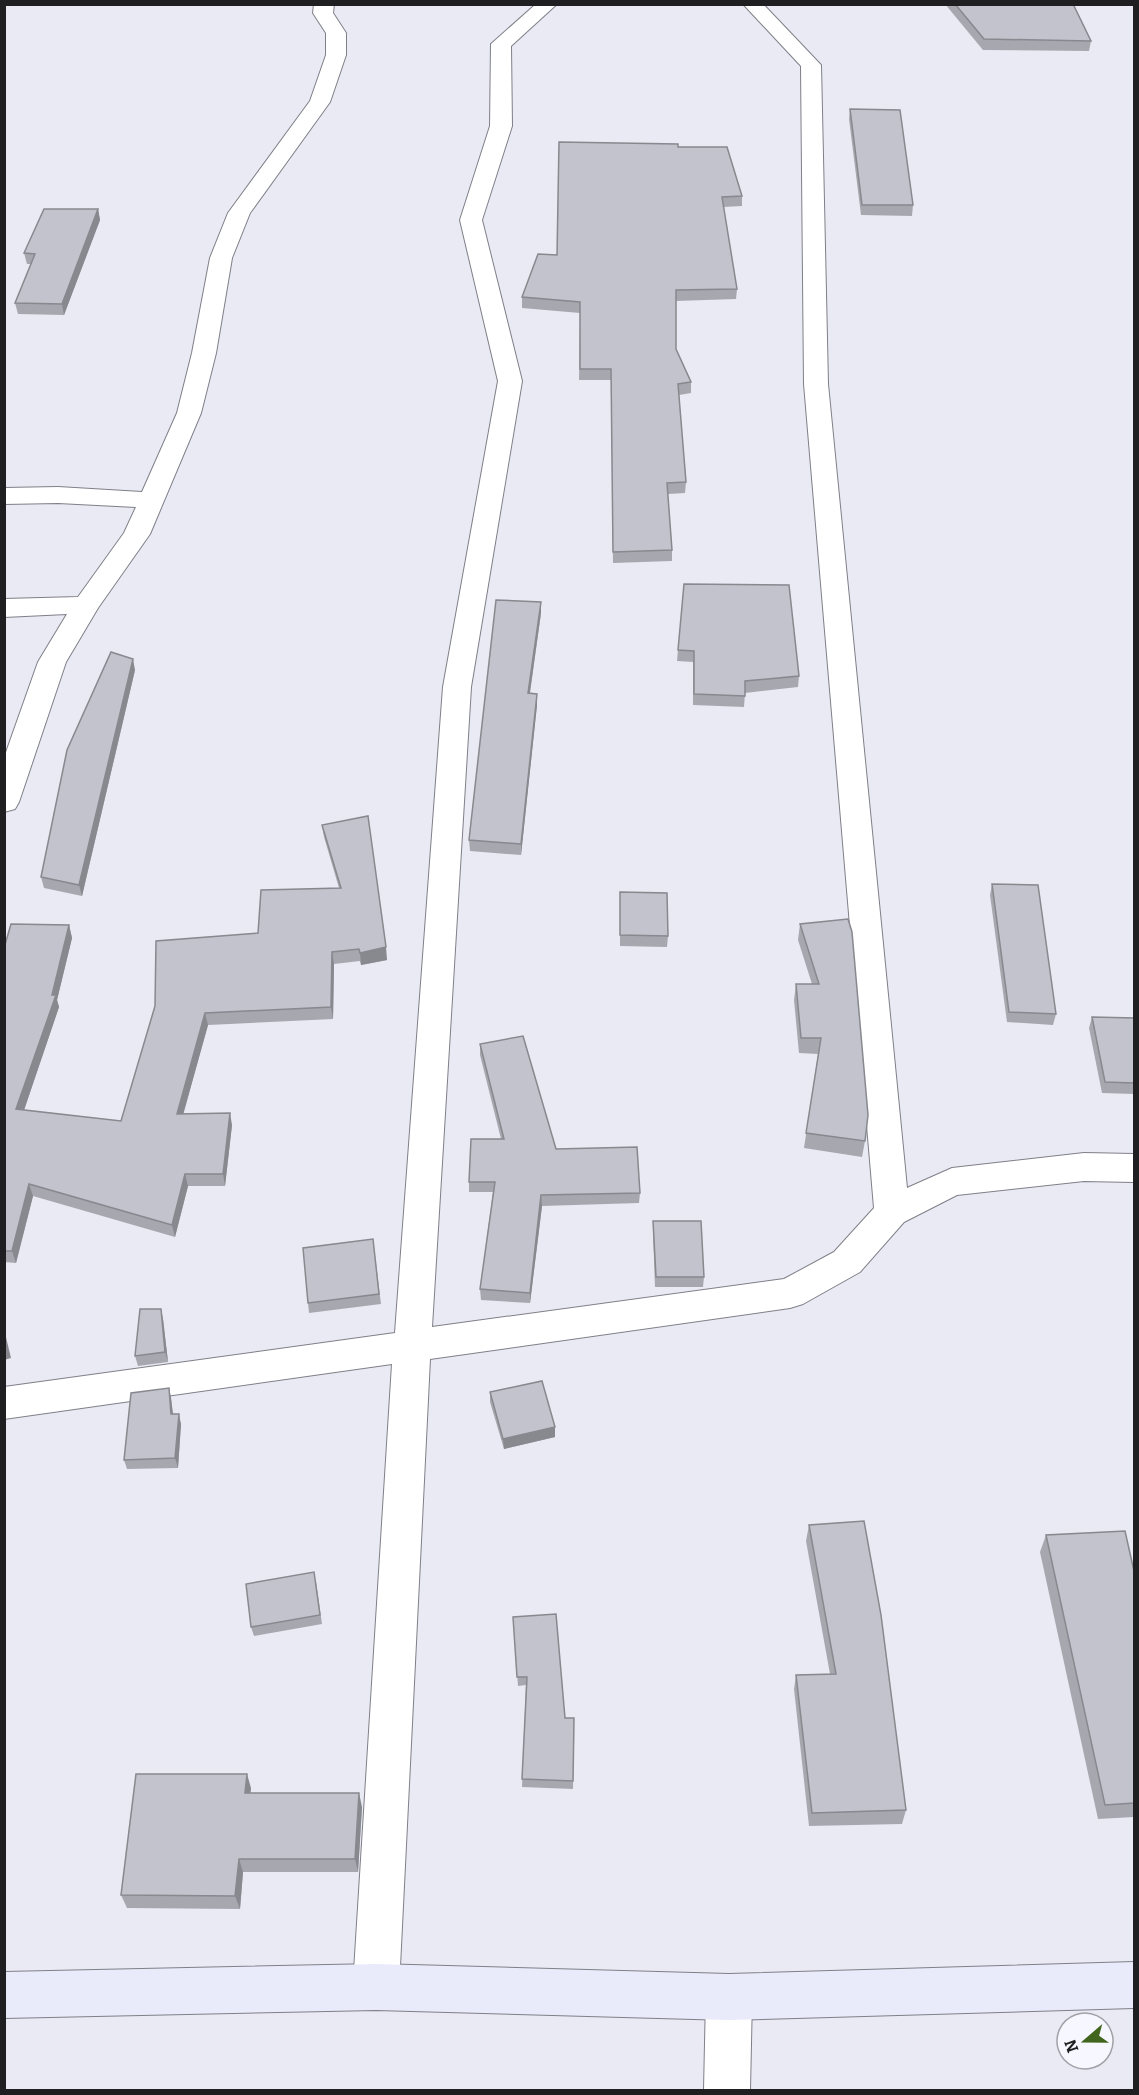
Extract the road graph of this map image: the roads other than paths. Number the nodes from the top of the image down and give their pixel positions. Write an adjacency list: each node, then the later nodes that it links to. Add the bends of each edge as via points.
1 (324, 4): 5 (street, via 323,13 336,33 336,55 320,102 239,213 220,258 189,413)
2 (548, 4): 11 (street, via 501,44 501,126 471,220 510,381 457,687)
3 (752, 4): 10 (street, via 811,65 816,384)
4 (4, 496): 5 (street)
5 (152, 500): 6 (street, via 137,534)
6 (86, 605): 7 (street); 8 (street, via 52,662)
7 (4, 608)
8 (4, 802)
9 (1134, 1168): 10 (street, via 1084,1167 952,1182)
10 (892, 1212): 11 (street, via 847,1262 790,1293)
11 (412, 1345): 12 (street); 14 (street)
12 (4, 1403)
13 (1134, 1985): 16 (street)
14 (376, 1987): 15 (street); 16 (street)
15 (7, 1990)
16 (729, 1997): 17 (street)
17 (726, 2091)

